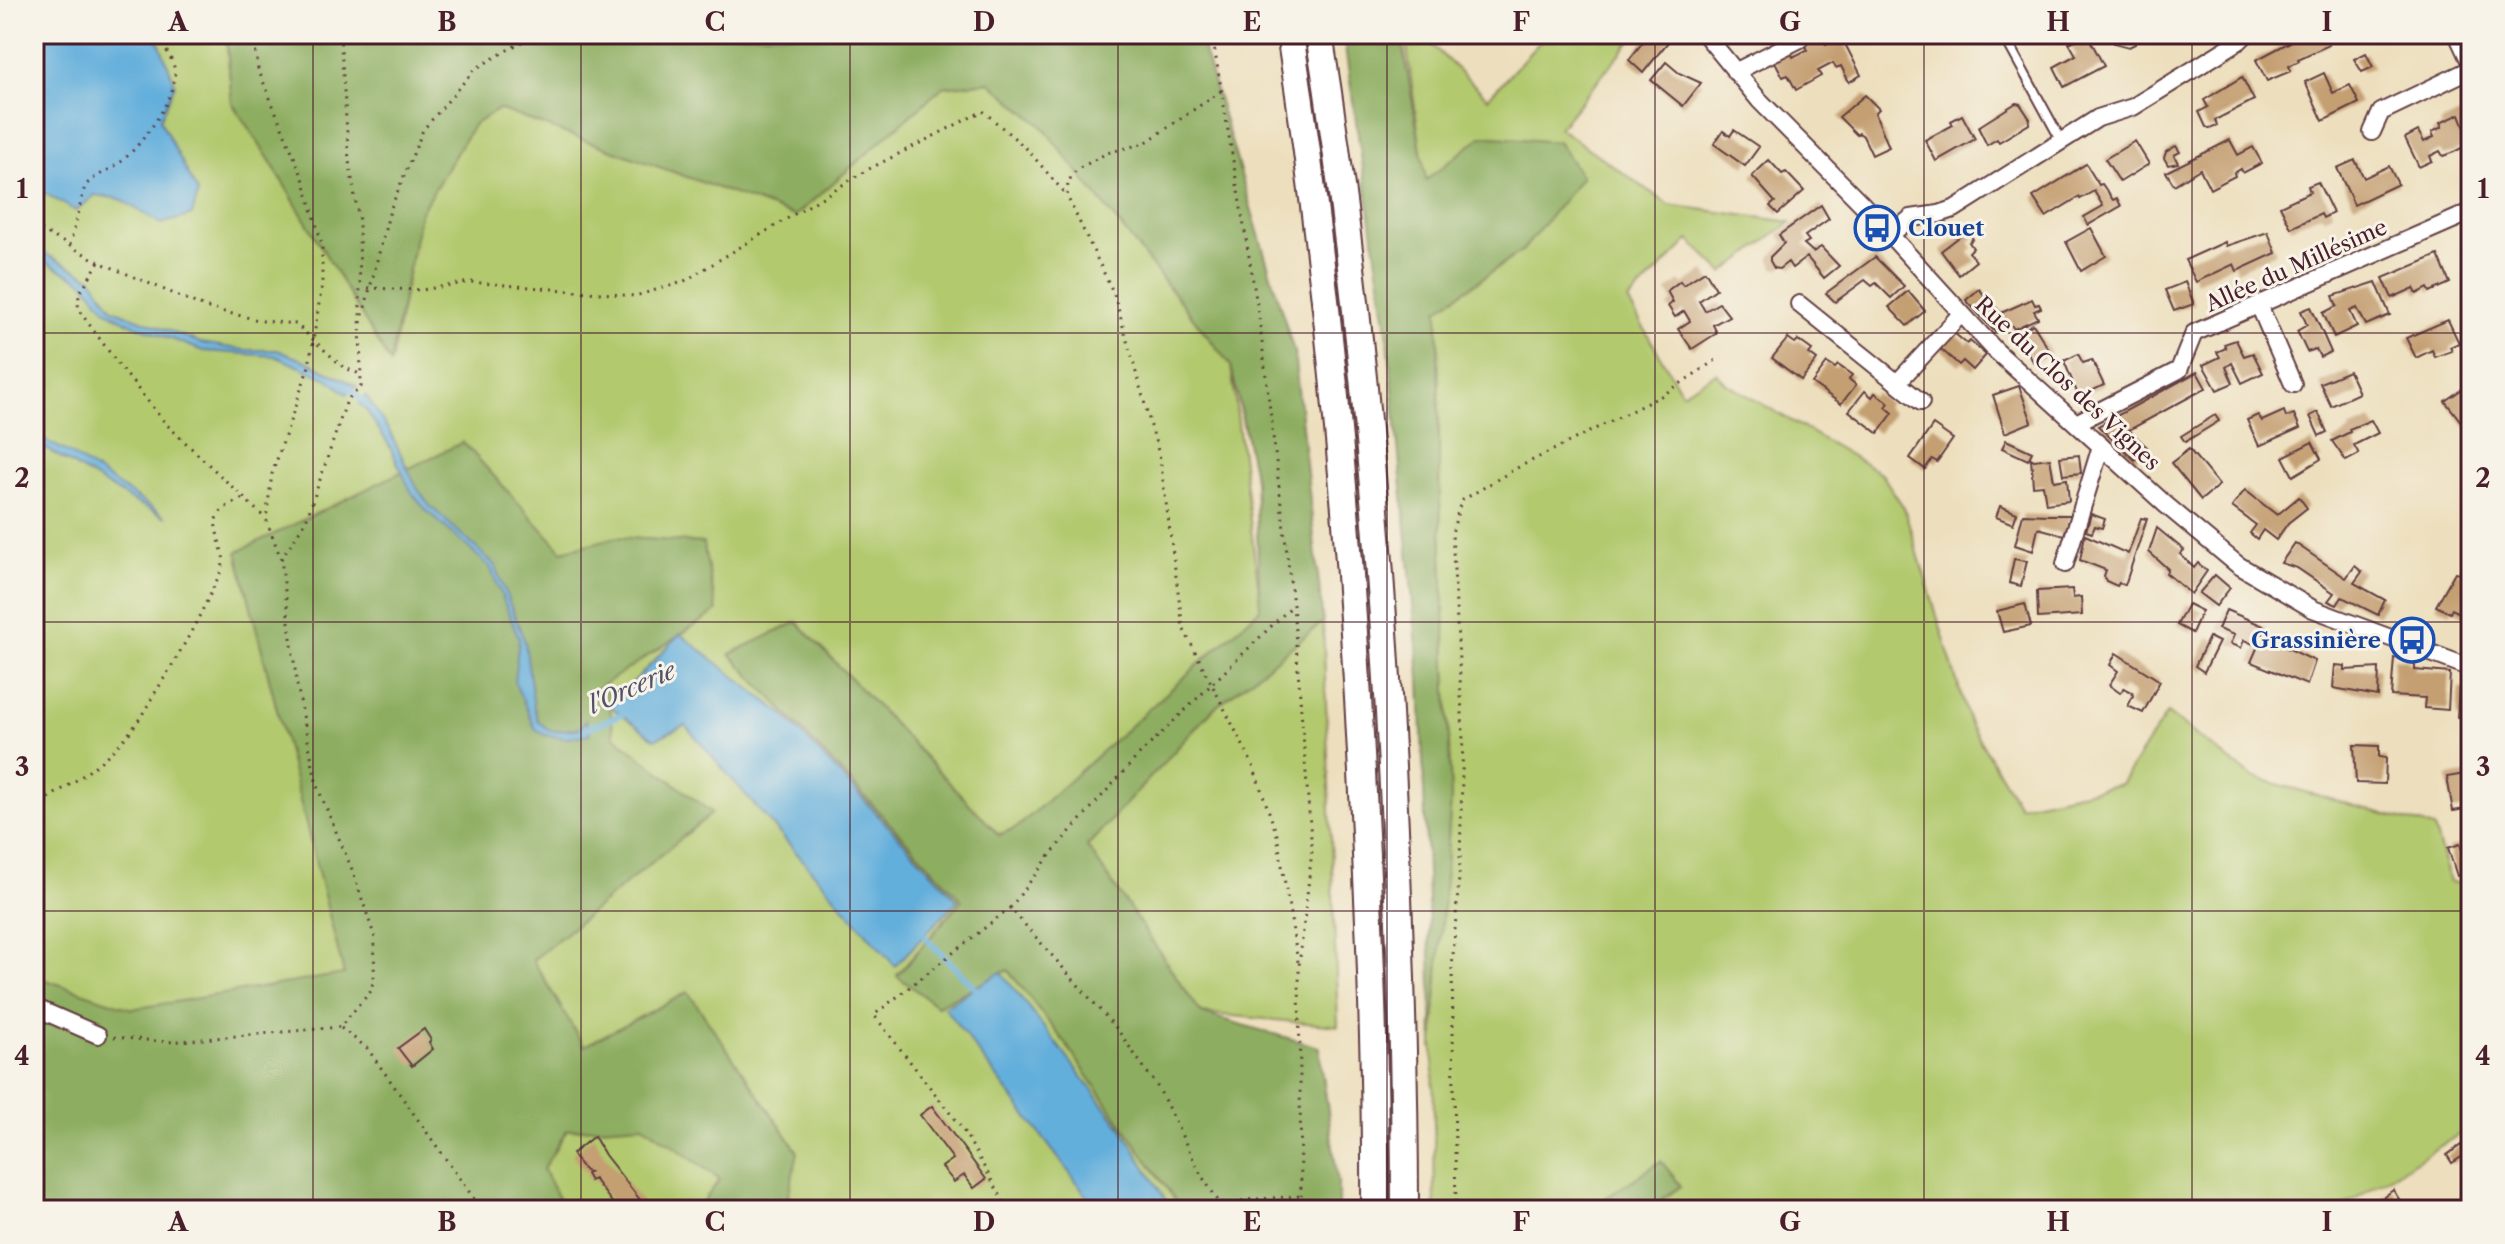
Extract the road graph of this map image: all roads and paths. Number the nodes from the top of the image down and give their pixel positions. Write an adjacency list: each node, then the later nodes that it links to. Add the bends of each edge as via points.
1 (156, 34): 22 (path, via 172,62 173,91 145,138 85,186)
2 (253, 34): 29 (path, via 258,69 303,178 322,244)
3 (340, 34): 28 (path, via 359,221)
4 (535, 34): 24 (path, via 475,69 423,130 390,210)
5 (1212, 34): 15 (path)
6 (1290, 34): 55 (highway, via 1330,336 1353,600 1369,924)
7 (1319, 34): 56 (highway, via 1351,275 1381,588 1399,911)
8 (1705, 34): 14 (street, Rue du Clos des Vignes)
9 (2003, 34): 17 (lane)
10 (2246, 34): 17 (street, via 2133,107 2098,118)
11 (2457, 34): 13 (street)
12 (1800, 39): 14 (street)
13 (2471, 67): 16 (street, via 2381,112)
14 (1735, 72): 21 (street, Rue du Clos des Vignes)
15 (1221, 91): 18 (path, via 1145,143 1107,153 1076,170); 41 (path, via 1259,317)
16 (2372, 132)
17 (2062, 142): 21 (street, via 1954,209 1911,218)
18 (1067, 196): 24 (path, via 1027,149 983,111 867,170 683,282 635,296 470,282 422,290); 43 (path, via 1114,294 1160,458 1183,628)
19 (2471, 212): 26 (street, Allée du Millésime)
20 (34, 226): 22 (path)
21 (1890, 235): 27 (street, Rue du Clos des Vignes)
22 (70, 245): 23 (path)
23 (99, 262): 29 (path, via 207,308 296,324); 37 (path, via 79,294 78,309 166,424)
24 (368, 288): 28 (path)
25 (1799, 304): 32 (street)
26 (2259, 305): 33 (street); 35 (street, Allée du Millésime, via 2194,333 2179,370)
27 (1961, 314): 32 (street); 35 (street, Rue du Clos des Vignes)
28 (360, 330): 31 (path)
29 (313, 339): 31 (path, via 343,367); 38 (path, via 309,366 272,474)
30 (1719, 358): 57 (path, via 1663,395 1461,501 1452,533 1463,732 1452,969)
31 (362, 375): 39 (path, via 361,387 347,400 306,521)
32 (1897, 383): 34 (street)
33 (2293, 384)
34 (1921, 402)
35 (2076, 423): 36 (street, Rue du Clos des Vignes)
36 (2101, 446): 40 (street); 42 (street, Rue du Clos des Vignes, via 2238,565 2313,609)
37 (243, 498): 38 (path); 44 (path, via 225,506 215,519 224,558 219,575 192,633 131,732 65,789)
38 (266, 519): 39 (path)
39 (281, 559): 48 (path, via 317,786 375,938 371,991)
40 (2065, 564)
41 (1293, 605): 43 (path); 46 (path, via 1312,851)
42 (2471, 668)
43 (1213, 685): 45 (path, via 1136,758); 46 (path, via 1252,763 1277,835)
44 (34, 806)
45 (1010, 908): 51 (path, via 1117,1029 1159,1089); 53 (path, via 874,1015 963,1130)
46 (1299, 966): 50 (path)
47 (34, 1007): 49 (street)
48 (340, 1027): 49 (path, via 168,1042); 52 (path, via 367,1048)
49 (98, 1035)
50 (1301, 1196): 51 (path, via 1244,1200); 54 (path)
51 (1221, 1209)
52 (482, 1210)
53 (1006, 1210)
54 (1307, 1210)
55 (1375, 1210)
56 (1405, 1210)
57 (1456, 1210)

